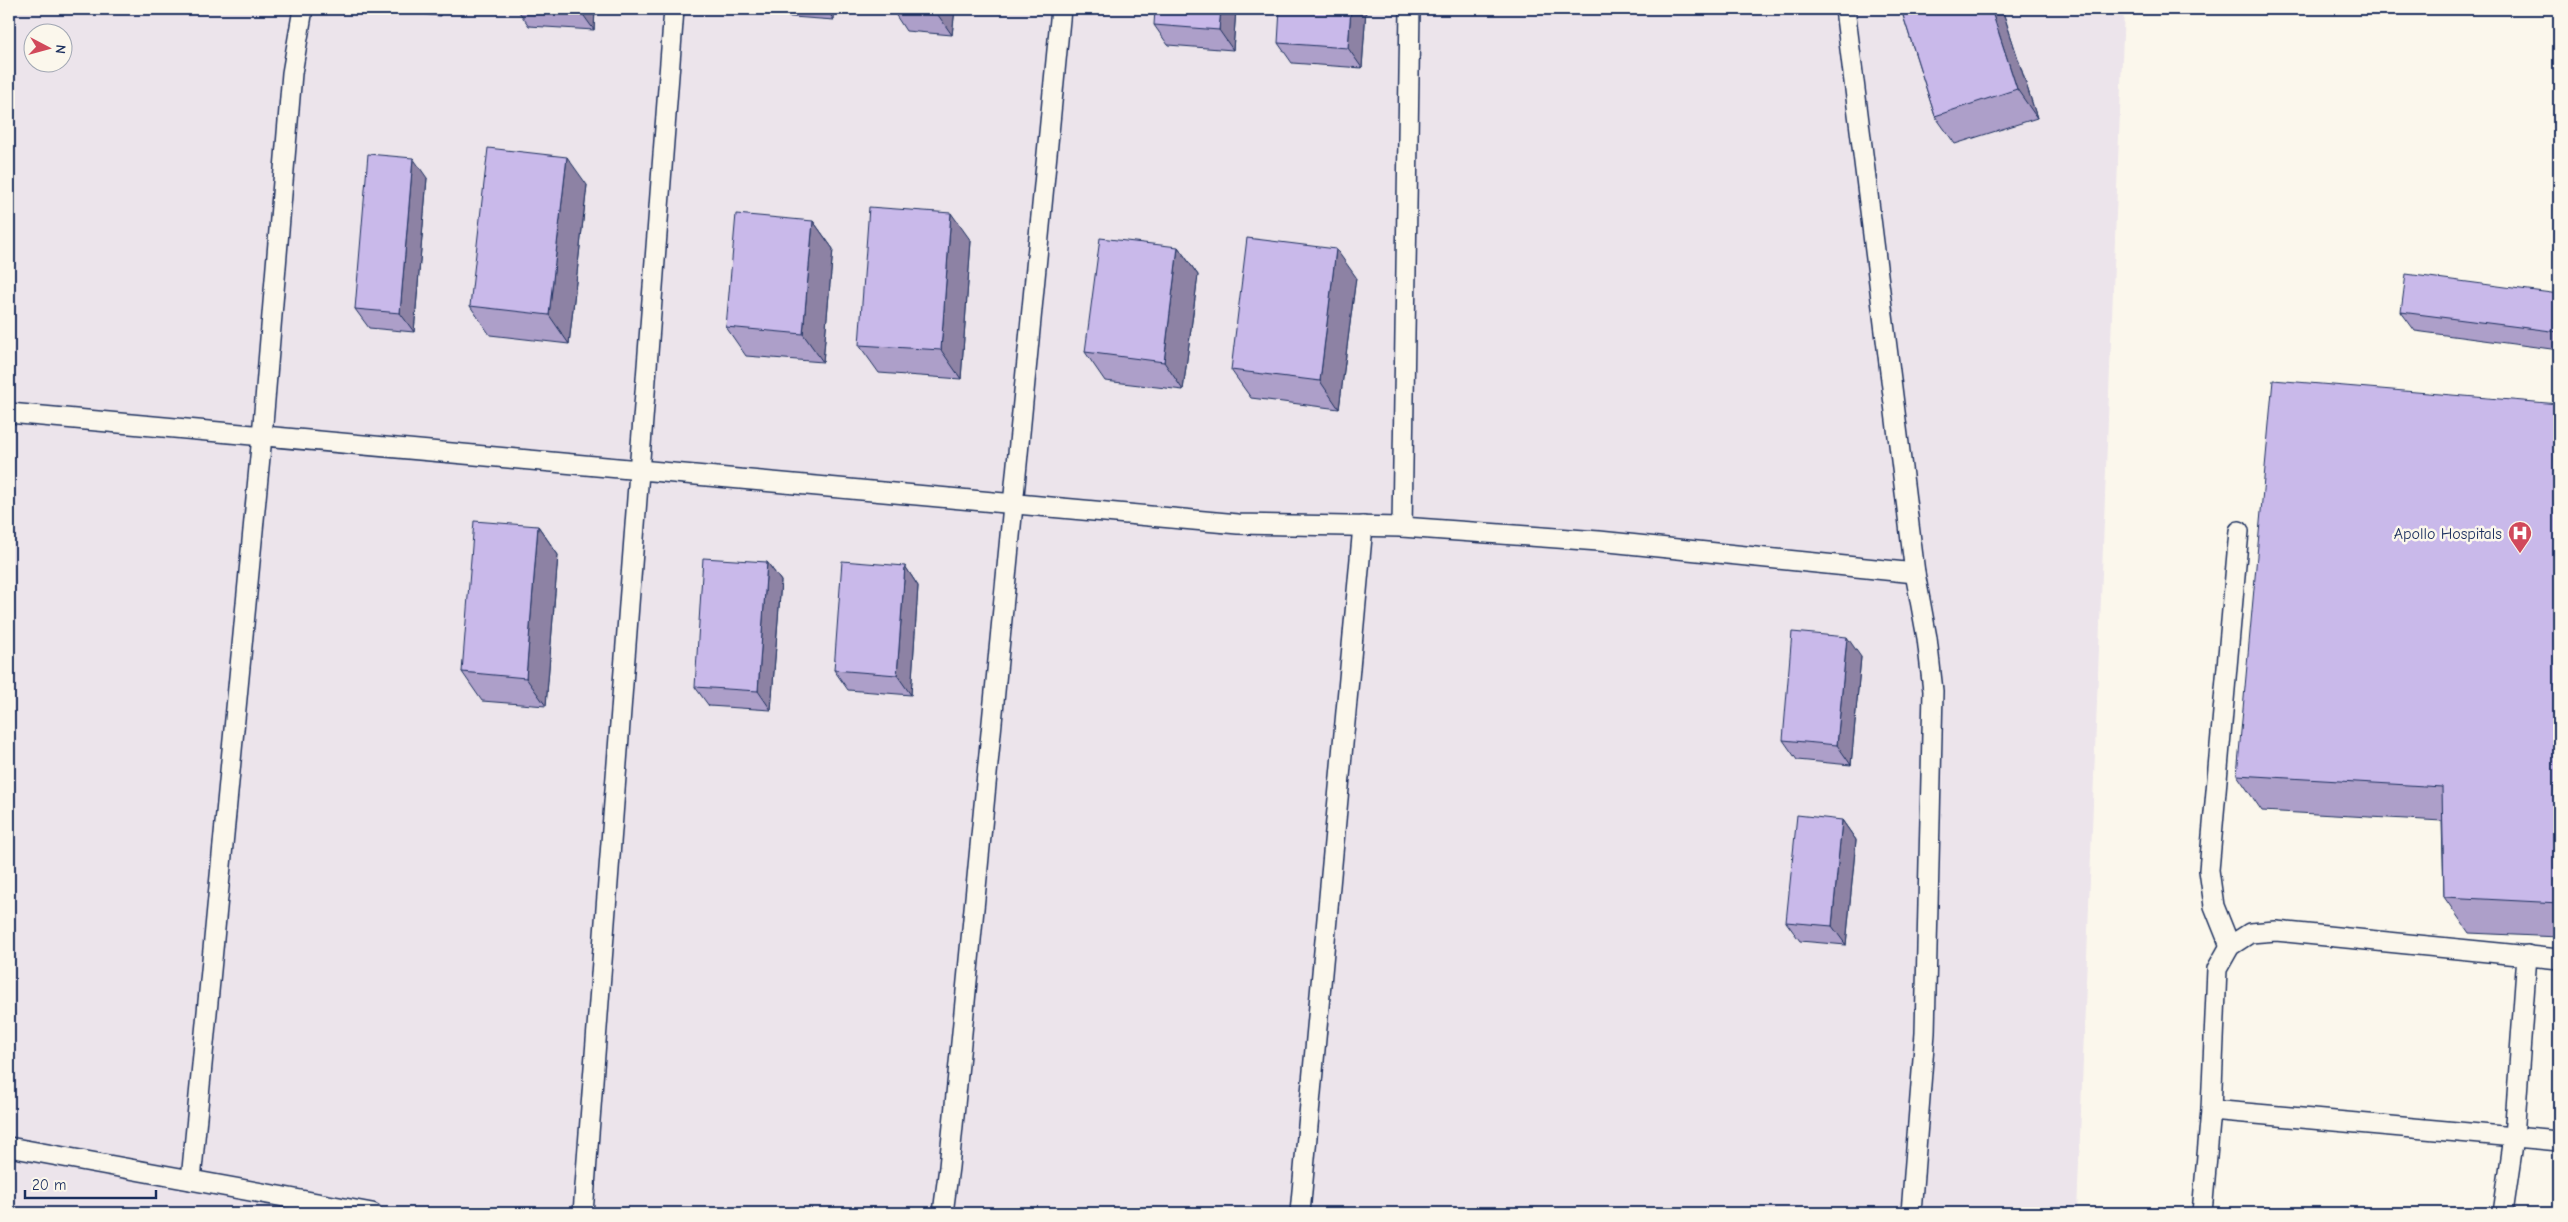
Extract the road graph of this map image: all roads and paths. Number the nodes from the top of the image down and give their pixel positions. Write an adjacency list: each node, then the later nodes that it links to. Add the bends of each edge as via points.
1 (303, 9): 7 (lane, via 292,73)
2 (674, 9): 8 (lane)
3 (1061, 9): 9 (lane)
4 (1410, 9): 11 (lane)
5 (1845, 9): 13 (lane)
6 (9, 413): 7 (lane)
7 (262, 436): 8 (lane); 21 (lane)
8 (639, 471): 9 (lane); 23 (lane)
9 (1014, 504): 10 (lane, via 1238,524); 24 (lane)
10 (1363, 526): 11 (lane); 25 (lane)
11 (1402, 527): 13 (lane, via 1599,541)
12 (2239, 531): 14 (lane, via 2209,870 2214,906)
13 (1915, 573): 26 (lane, via 1933,691 1925,1032)
14 (2230, 946): 15 (lane, via 2250,933 2276,930); 17 (lane, via 2217,969)
15 (2527, 955): 16 (lane); 18 (lane)
16 (2559, 959)
17 (2211, 1110): 18 (lane); 27 (lane)
18 (2514, 1136): 19 (lane); 28 (lane)
19 (2559, 1141)
20 (9, 1148): 21 (lane)
21 (191, 1180): 22 (lane)
22 (372, 1213)
23 (583, 1213)
24 (943, 1213)
25 (1300, 1213)
26 (1911, 1213)
27 (2202, 1213)
28 (2503, 1213)

